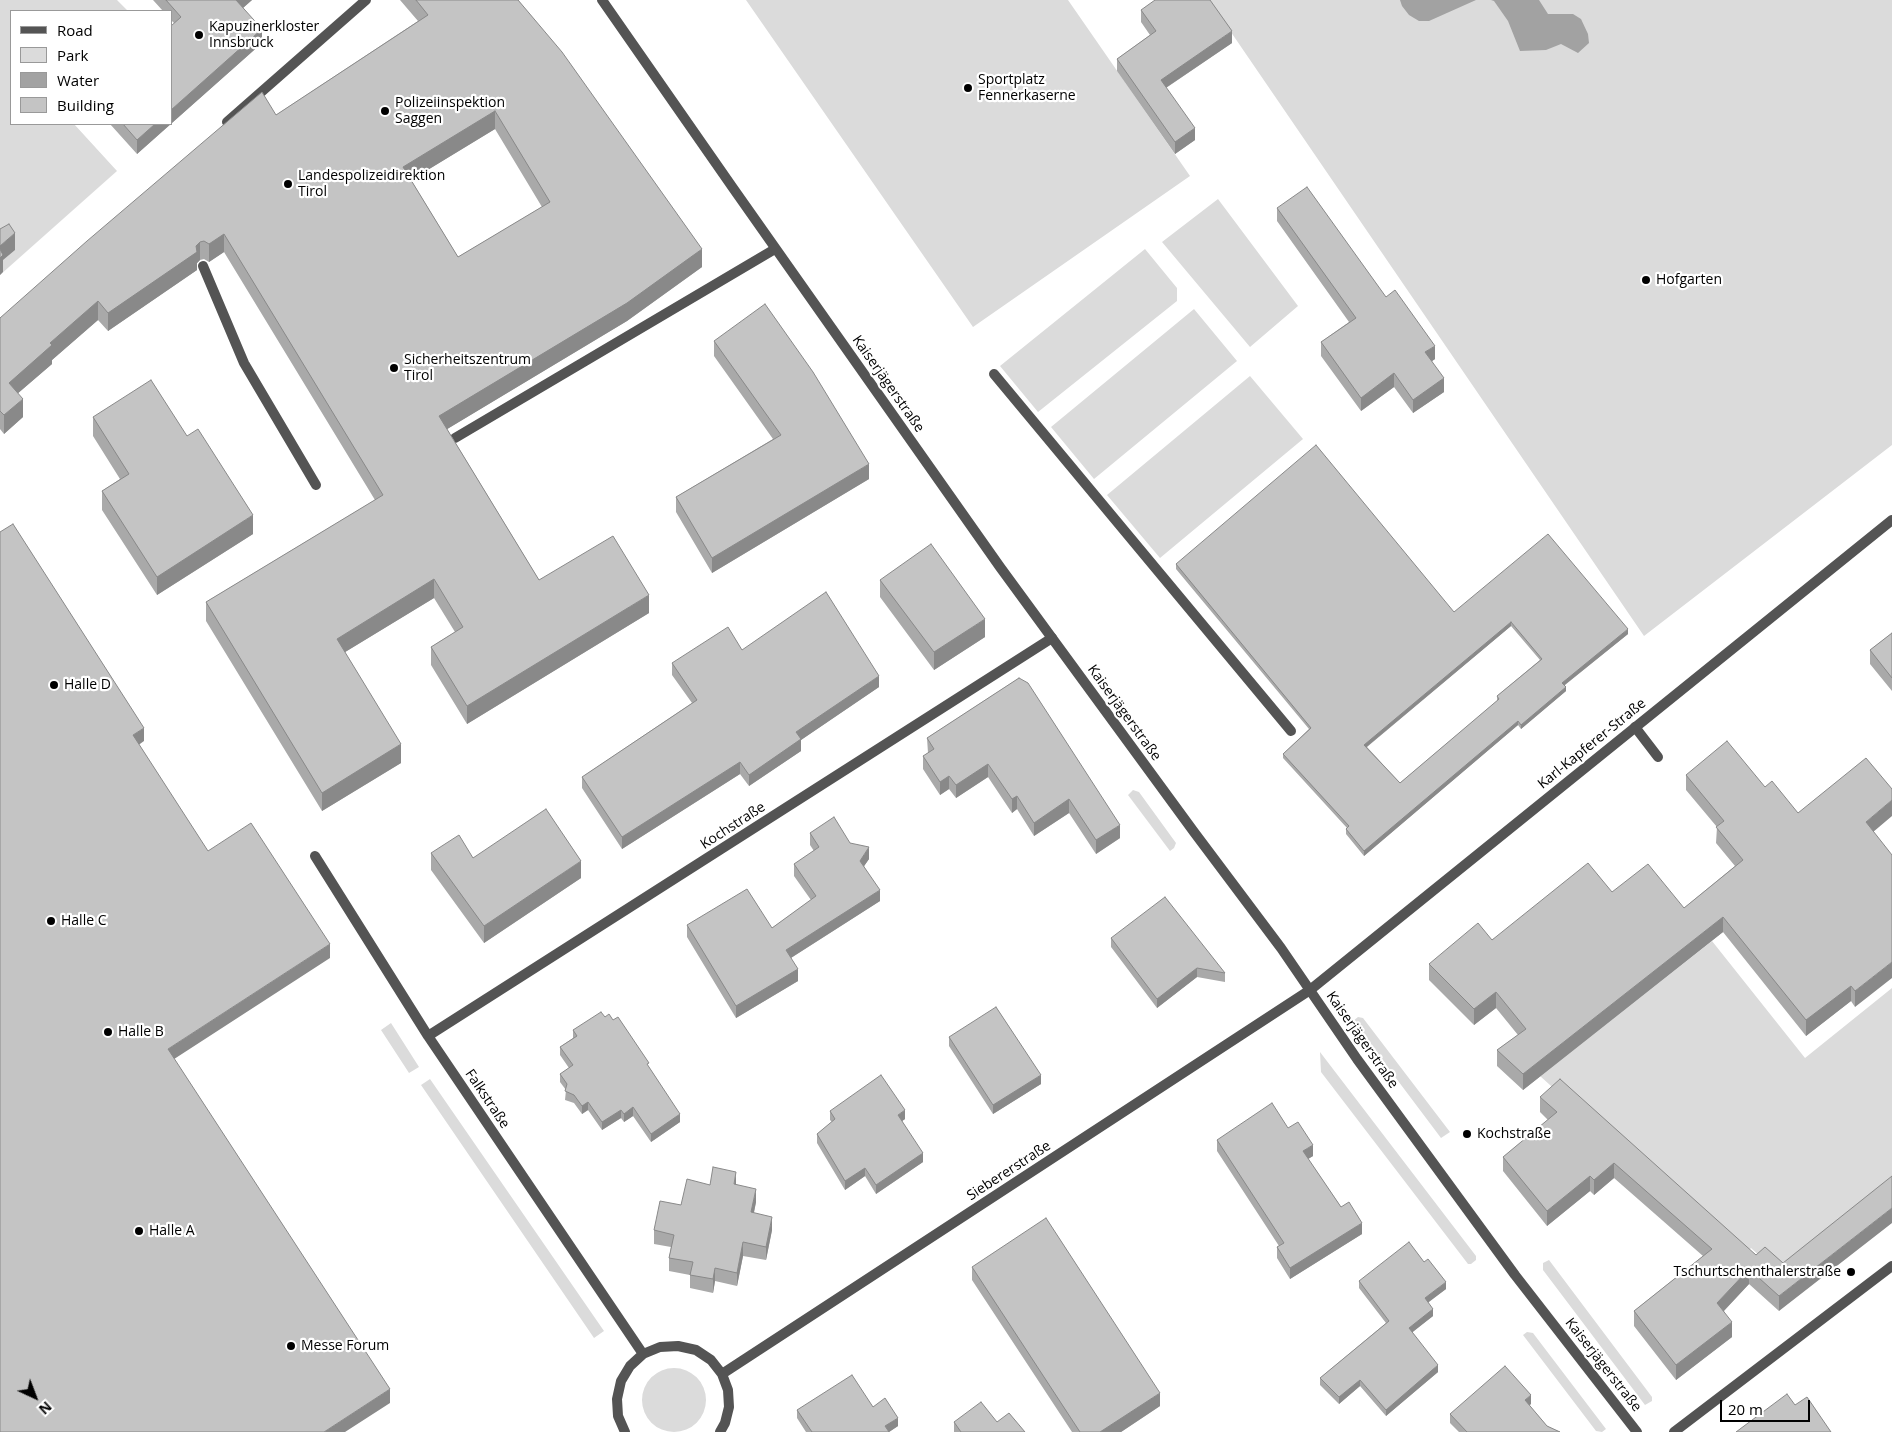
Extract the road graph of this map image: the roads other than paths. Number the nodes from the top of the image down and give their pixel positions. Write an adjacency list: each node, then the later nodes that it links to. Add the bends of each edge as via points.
1 (366, 0): 3 (street)
2 (602, 0): 4 (street, Kaiserjägerstraße)
3 (222, 126)
4 (775, 249): 7 (street); 10 (street, Kaiserjägerstraße)
5 (203, 266): 8 (street, via 244,363)
6 (994, 374): 12 (street)
7 (456, 438)
8 (316, 485)
9 (1892, 520): 11 (street, Karl-Kapferer-Straße)
10 (1052, 638): 15 (street, Kaiserjägerstraße); 16 (street, Kochstraße)
11 (1634, 727): 13 (street); 15 (street, Karl-Kapferer-Straße)
12 (1291, 731)
13 (1658, 757)
14 (315, 856): 16 (street, Falkstraße)
15 (1310, 990): 19 (street, Siebererstraße); 22 (street, Kaiserjägerstraße, via 1515,1275)
16 (428, 1036): 18 (street, Falkstraße)
17 (1892, 1266): 23 (street)
18 (643, 1354): 19 (street, via 660,1347 696,1350 711,1360); 20 (street, via 621,1381 618,1416)
19 (722, 1374): 21 (street, via 728,1390 729,1407)
20 (625, 1432)
21 (720, 1432)
22 (1637, 1432)
23 (1674, 1432)

